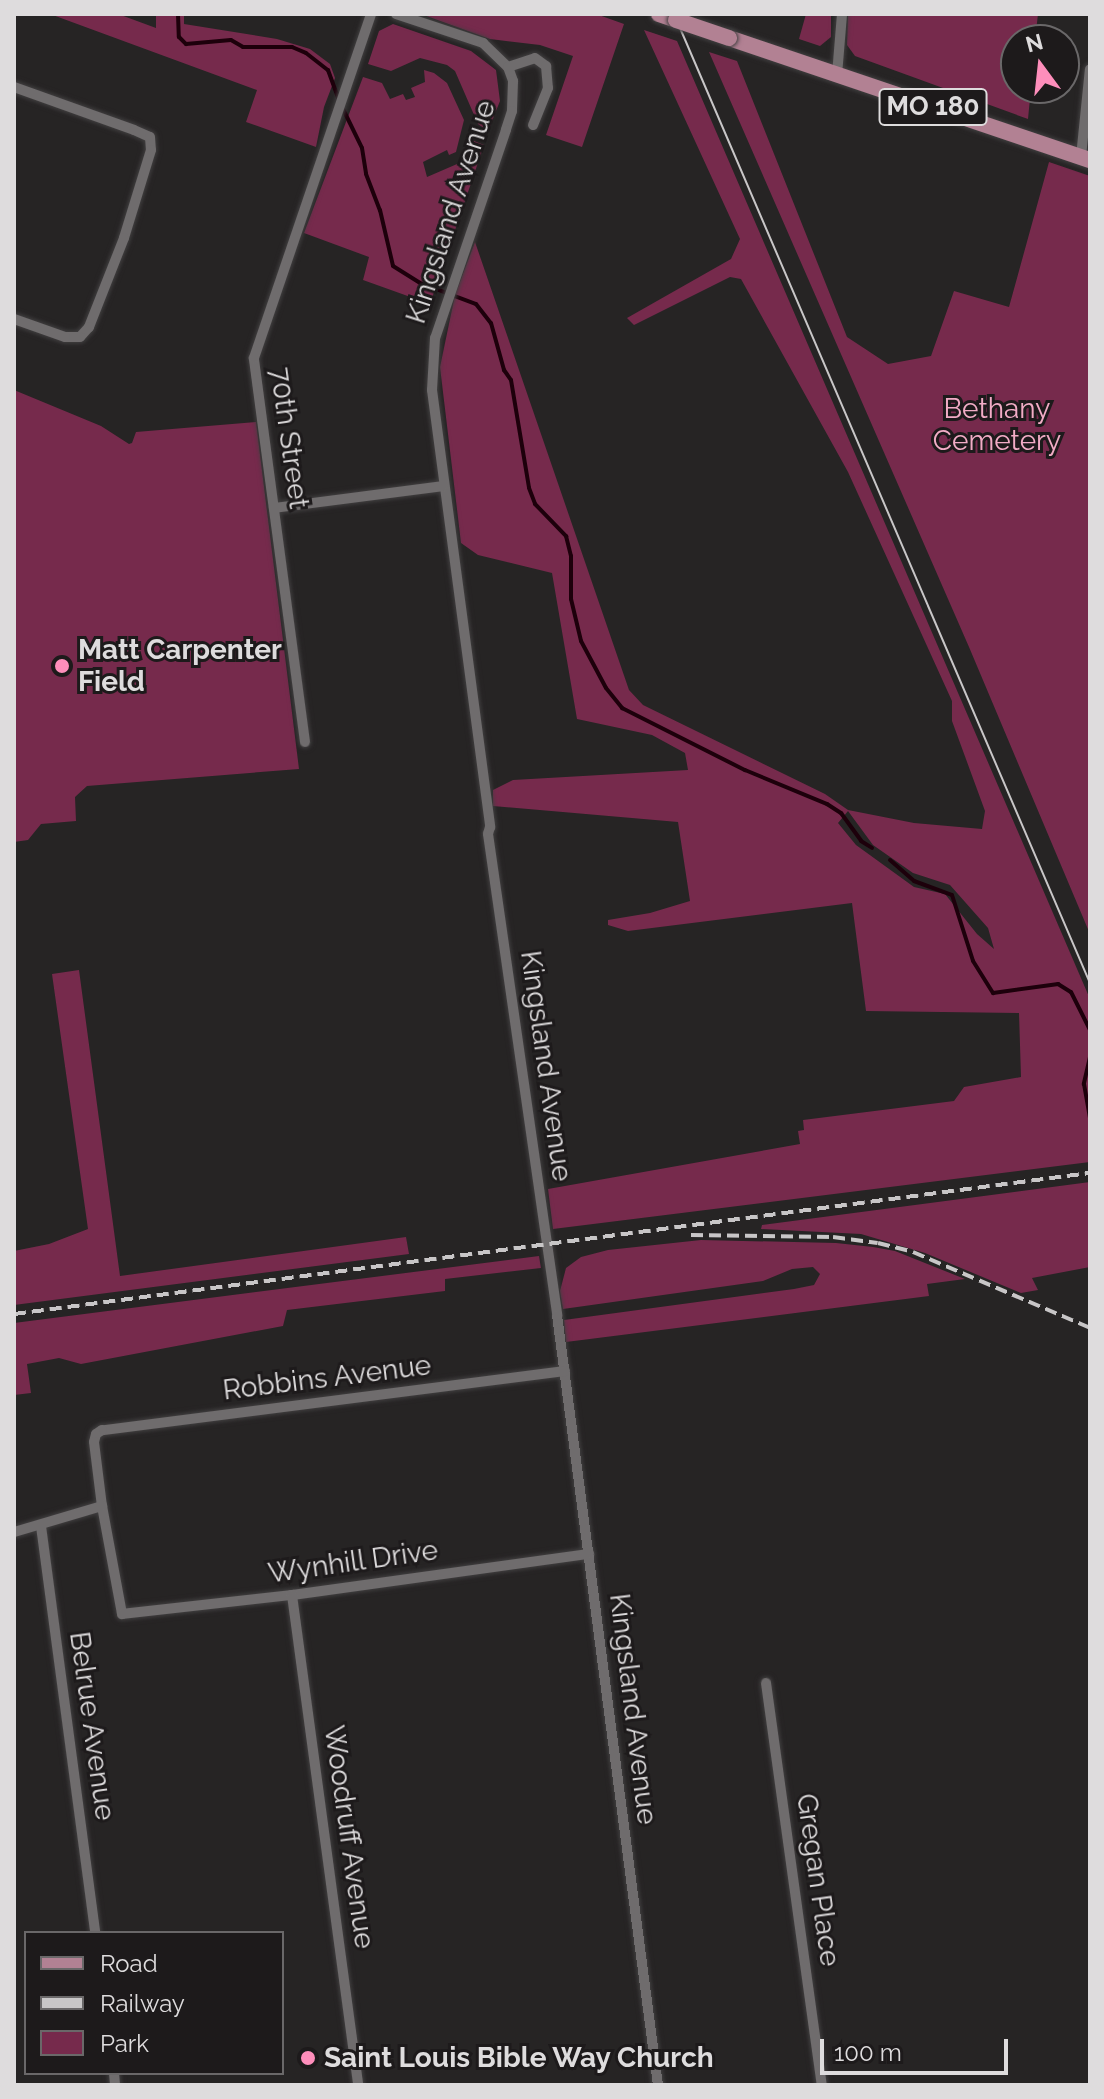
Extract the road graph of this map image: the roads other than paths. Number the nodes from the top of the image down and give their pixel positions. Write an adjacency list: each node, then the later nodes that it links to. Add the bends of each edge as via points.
1 (371, 14): 13 (street, 70th Street, via 254,358)
2 (396, 14): 5 (street, Kingsland Avenue, via 483,43)
3 (659, 14): 7 (main road, MO 180, bridge)
4 (842, 14): 7 (street)
5 (508, 67): 9 (street, Kingsland Avenue, via 535,58 546,66 548,88); 12 (street, Kingsland Avenue, via 512,111 453,276 431,362)
6 (1090, 69): 10 (street)
7 (837, 75): 10 (main road, MO 180)
8 (14, 87): 11 (street, via 150,137 150,158 89,327 80,337 65,337)
9 (533, 125)
10 (1086, 158)
11 (14, 319)
12 (443, 486): 13 (street); 15 (street, Kingsland Avenue)
13 (274, 508): 14 (street, 70th Street)
14 (305, 742)
15 (565, 1371): 16 (street, Robbins Avenue, via 96,1434); 19 (street, Kingsland Avenue)
16 (102, 1506): 17 (street); 20 (street, Wynhill Drive, via 122,1614)
17 (41, 1526): 18 (street); 22 (street, Belrue Avenue)
18 (14, 1532)
19 (589, 1554): 20 (street, Wynhill Drive); 24 (street, Kingsland Avenue)
20 (292, 1595): 23 (street, Woodruff Avenue)
21 (766, 1683): 25 (street, Gregan Place)
22 (95, 1931)
23 (358, 2085)
24 (658, 2085)
25 (822, 2085)

